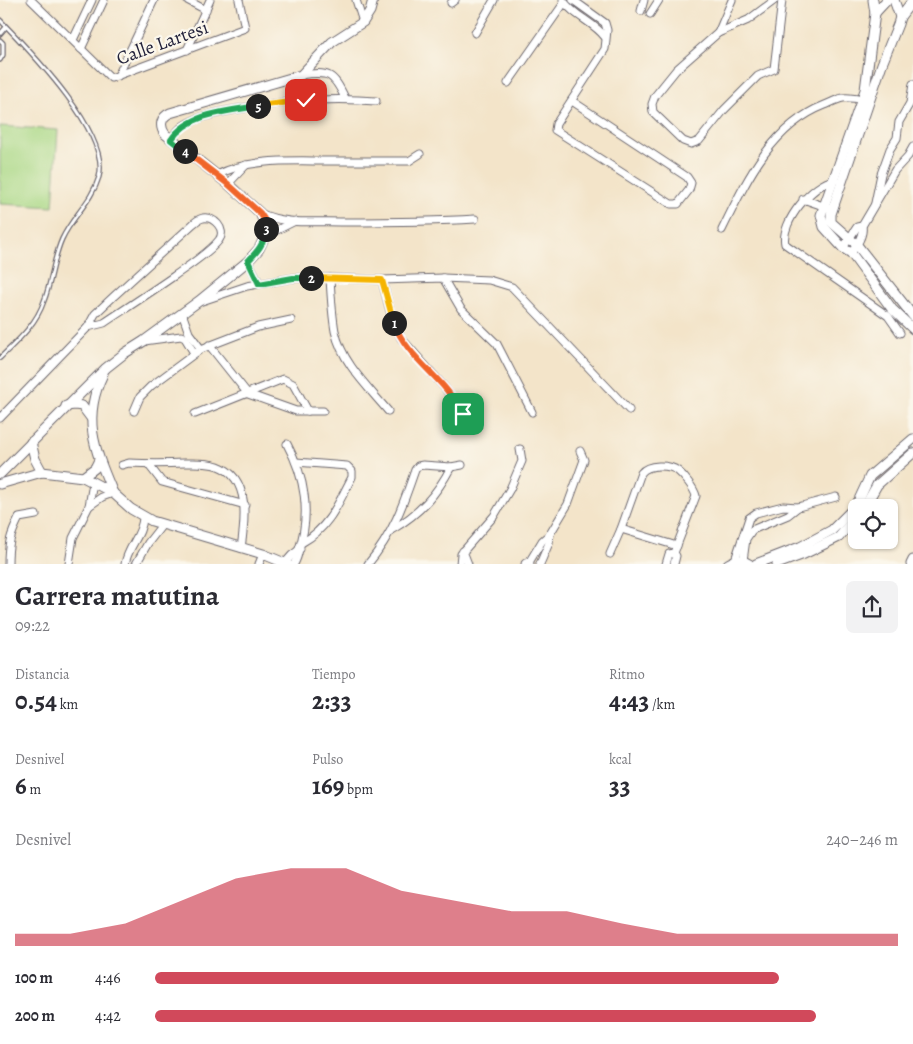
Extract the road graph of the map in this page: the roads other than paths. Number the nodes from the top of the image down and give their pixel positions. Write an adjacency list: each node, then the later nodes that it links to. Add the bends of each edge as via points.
1 (92, 0): 34 (street)
2 (104, 0): 35 (street)
3 (154, 0): 41 (street)
4 (187, 0): 22 (street)
5 (210, 0): 22 (street)
6 (239, 0): 36 (street, Calle Lartesi, via 245,28)
7 (356, 0): 28 (street)
8 (373, 0): 28 (street)
9 (494, 0): 30 (street)
10 (644, 0): 23 (street)
11 (659, 0): 25 (street)
12 (732, 0): 31 (street)
13 (776, 0): 31 (street, via 748,20)
14 (782, 0): 31 (street, via 774,68 758,76 699,141 691,144 683,141 653,112 652,104 676,70)
15 (873, 0): 24 (street)
16 (888, 0): 24 (street)
17 (894, 0): 26 (street)
18 (912, 0): 26 (street)
19 (33, 1): 34 (street, Calle Lartesi)
20 (564, 1): 21 (street); 42 (street)
21 (573, 3): 47 (street, via 605,24 607,30 605,49)
22 (206, 10): 36 (street)
23 (641, 11)
24 (875, 13): 38 (street)
25 (650, 14)
26 (900, 17): 39 (street)
27 (0, 20): 29 (lane)
28 (363, 22): 40 (street, via 332,42)
29 (6, 26): 32 (lane); 83 (lane, via 48,71 72,103 98,152 99,176 87,203 63,238 39,314)
30 (475, 33)
31 (718, 33)
32 (0, 34)
33 (0, 40): 37 (lane, via 4,55)
34 (72, 40): 35 (street, Calle Lartesi)
35 (82, 49): 41 (street, Calle Lartesi, via 111,78)
36 (187, 50): 41 (street, Calle Lartesi)
37 (0, 60)
38 (869, 61): 39 (street); 45 (street)
39 (882, 64): 48 (street)
40 (301, 74): 44 (street, via 321,73 332,77); 49 (street, via 170,112 162,119 161,125)
41 (118, 76)
42 (508, 83)
43 (913, 84): 58 (street, via 909,106 899,122 897,138 881,174)
44 (345, 98): 46 (street); 49 (street, via 271,104 204,117 185,125)
45 (862, 99): 48 (street); 64 (street, via 843,98 816,109 786,128 743,187)
46 (376, 101)
47 (572, 101): 47 (street, via 687,177 690,188 678,204 671,204 555,130)
48 (862, 111): 54 (street); 55 (street)
49 (171, 140): 53 (street)
50 (913, 146): 58 (street)
51 (420, 154): 52 (street, via 409,161 284,161)
52 (246, 165): 53 (street); 56 (street)
53 (216, 175): 56 (street)
54 (833, 180): 55 (street); 57 (street, via 822,184); 59 (street)
55 (843, 180): 59 (street)
56 (228, 184): 60 (street)
57 (803, 199): 59 (street); 79 (street, via 784,231 785,244 888,316)
58 (875, 203): 63 (street)
59 (828, 208): 66 (street, via 832,222); 67 (street, via 821,215 824,227)
60 (260, 213): 62 (street); 65 (street)
61 (475, 219): 62 (street, via 419,223)
62 (295, 221): 65 (street)
63 (862, 226): 66 (street, via 857,227); 67 (street, via 863,231)
64 (722, 230)
65 (266, 236): 68 (street)
66 (848, 239): 67 (street)
67 (850, 249): 75 (street); 78 (street, via 892,308)
68 (248, 261): 72 (street); 73 (street)
69 (330, 278): 71 (street); 72 (street, via 293,278); 91 (street, via 339,343 357,375)
70 (443, 278): 71 (street); 87 (street, via 489,280 512,287); 92 (street, via 461,310 497,344)
71 (382, 280): 94 (street, via 401,338)
72 (259, 284): 73 (street)
73 (199, 302): 74 (street)
74 (182, 313): 80 (street); 82 (street)
75 (913, 316)
76 (291, 320): 81 (street, via 258,327)
77 (88, 327): 77 (street, via 104,323 192,264 219,240 222,234 220,227 209,218 193,224 113,296); 95 (street)
78 (913, 330)
79 (900, 333)
80 (144, 342): 82 (street, via 181,336); 84 (street)
81 (209, 345): 82 (street); 85 (street)
82 (198, 351): 88 (street, via 151,386 140,397)
83 (0, 358)
84 (106, 368): 86 (street); 96 (street, via 96,392)
85 (248, 394): 89 (street, via 296,411); 89 (street, via 283,379 293,384); 93 (street)
86 (66, 406): 96 (street, via 82,406); 98 (street)
87 (630, 410)
88 (134, 411)
89 (308, 411): 90 (street)
90 (323, 411)
91 (388, 411)
92 (532, 412)
93 (196, 414)
94 (463, 414)
95 (0, 418)
96 (91, 418): 103 (street)
97 (913, 439): 151 (street, via 870,476 856,506 832,530)
98 (31, 442): 109 (street); 110 (street)
99 (287, 444): 104 (street)
100 (520, 449): 132 (street, via 522,461 510,489 494,516)
101 (580, 451): 126 (street, via 584,460 578,479)
102 (913, 453): 116 (street, via 877,485)
103 (99, 460): 111 (street, via 95,468); 114 (street)
104 (296, 462): 128 (street, via 305,501); 128 (street, via 347,466 352,470 352,477 333,514 319,531)
105 (148, 464): 106 (street); 117 (street, via 162,482); 117 (street, via 206,463 220,466 237,482)
106 (122, 465)
107 (462, 465): 108 (street)
108 (451, 467): 124 (street, via 444,482 421,510); 124 (street, via 418,466)
109 (42, 472): 111 (street); 113 (street)
110 (0, 474)
111 (83, 477): 112 (street)
112 (93, 483): 114 (street); 118 (street)
113 (0, 484)
114 (113, 493): 118 (street); 121 (street)
115 (836, 497): 119 (street)
116 (869, 499)
117 (245, 505): 130 (street, via 245,522)
118 (89, 506): 139 (street, via 73,538)
119 (798, 507): 137 (street, via 788,515 752,530); 137 (street, via 783,506 749,518)
120 (36, 515): 138 (street, via 19,518 10,535)
121 (143, 518): 122 (street); 127 (street)
122 (162, 525): 129 (street); 130 (street)
123 (848, 526): 152 (street, via 839,537)
124 (393, 529): 144 (street)
125 (621, 529): 131 (street); 131 (street, via 641,473 650,466 670,467 677,470 696,496); 134 (street)
126 (550, 534): 147 (street); 148 (street)
127 (138, 537): 129 (street); 140 (street, via 128,552)
128 (303, 542): 143 (street)
129 (148, 543): 141 (street)
130 (237, 547): 133 (street)
131 (676, 550): 149 (street, via 670,554); 150 (street)
132 (463, 551): 145 (street); 146 (street)
133 (263, 554): 136 (street); 142 (street)
134 (610, 554)
135 (913, 560): 153 (street)
136 (271, 561): 143 (street)
137 (739, 562)
138 (8, 564)
139 (69, 564)
140 (125, 564)
141 (136, 564)
142 (259, 564)
143 (289, 564)
144 (368, 564)
145 (460, 564)
146 (468, 564)
147 (528, 564)
148 (540, 564)
149 (666, 564)
150 (674, 564)
151 (756, 564)
152 (777, 564)
153 (911, 564)

